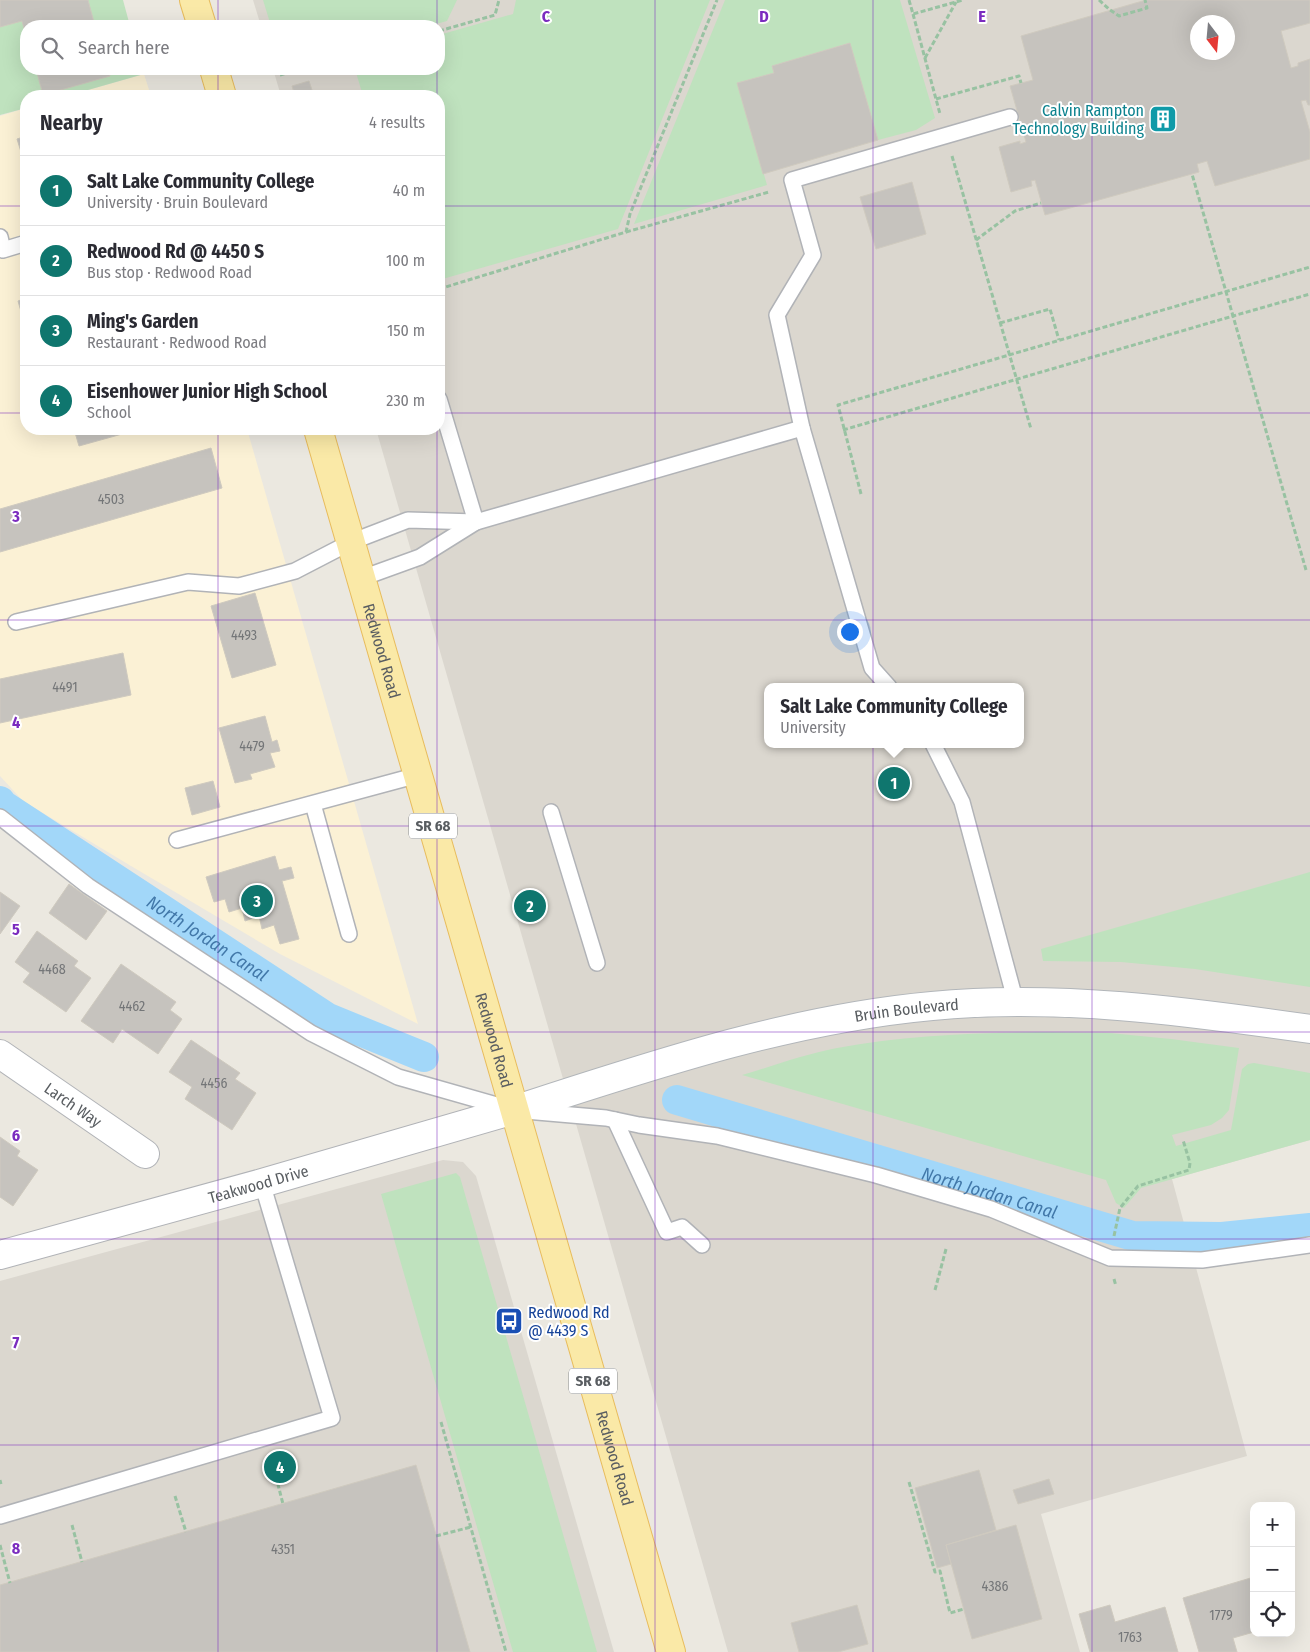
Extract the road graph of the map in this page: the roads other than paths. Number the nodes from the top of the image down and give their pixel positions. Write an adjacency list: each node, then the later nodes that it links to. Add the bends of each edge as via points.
1 (194, 0): 2 (main road)
2 (200, 20)
3 (216, 75): 4 (main road)
4 (220, 90)
5 (1010, 117): 9 (lane, via 792,180 813,255 777,315)
6 (0, 236): 7 (lane, via 4,250)
7 (20, 245)
8 (445, 419): 11 (lane)
9 (802, 428): 11 (lane); 15 (lane, via 872,668)
10 (320, 435): 12 (main road, Redwood Road / SR 68)
11 (476, 522): 12 (lane, via 408,520); 13 (lane, via 420,557)
12 (351, 542): 13 (main road, Redwood Road / SR 68); 14 (lane, via 295,571 239,586 188,582)
13 (362, 578): 17 (main road, Redwood Road / SR 68)
14 (16, 622)
15 (885, 683)
16 (935, 748): 24 (lane, via 962,802)
17 (418, 775): 18 (lane); 27 (main road, Redwood Road / SR 68)
18 (313, 804): 21 (lane); 22 (lane)
19 (551, 812): 23 (lane)
20 (0, 817): 27 (lane, via 88,886 311,1033 398,1078)
21 (177, 840)
22 (349, 934)
23 (597, 963)
24 (1016, 1003): 25 (street, Bruin Boulevard, via 1114,1005); 27 (street, Bruin Boulevard, via 933,1006 809,1026 720,1047)
25 (1310, 1029)
26 (0, 1054): 29 (street, Larch Way)
27 (514, 1110): 28 (lane); 30 (street, Teakwood Drive); 35 (main road, Redwood Road / SR 68)
28 (615, 1120): 31 (lane, via 667,1232 682,1227); 32 (lane, via 717,1136 876,1175 991,1209 1110,1258 1202,1260)
29 (145, 1154)
30 (262, 1182): 33 (street, Teakwood Drive); 34 (lane, via 332,1418)
31 (702, 1245)
32 (1310, 1245)
33 (0, 1255)
34 (0, 1516)
35 (671, 1652)

